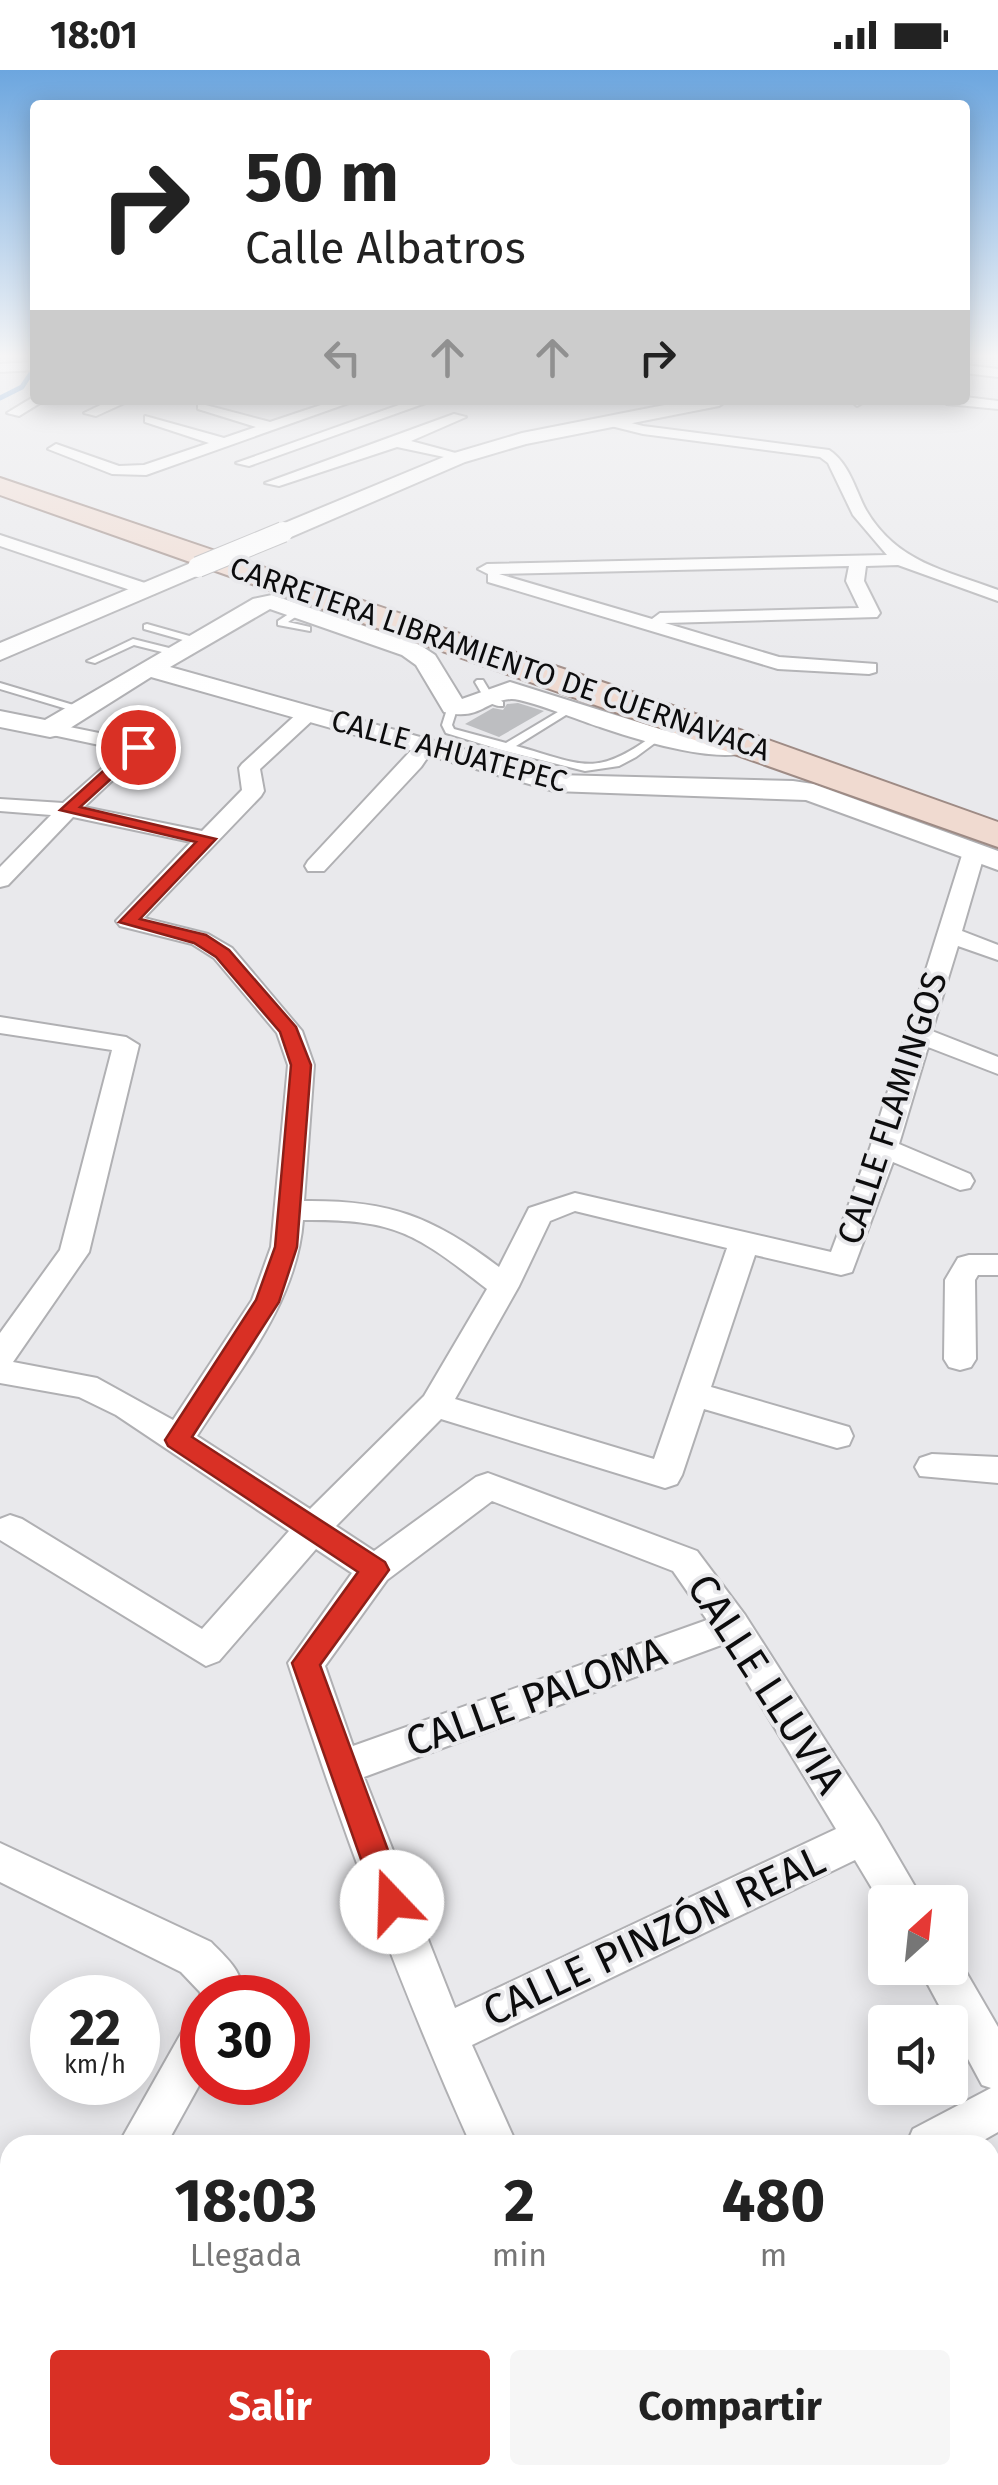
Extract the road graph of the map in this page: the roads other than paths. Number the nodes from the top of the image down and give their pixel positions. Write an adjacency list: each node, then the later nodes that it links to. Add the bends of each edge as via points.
1 (102, 466): 2 (street, via 131,471)
2 (149, 466)
3 (325, 466): 7 (street)
4 (440, 466): 12 (street, bridge)
5 (837, 466): 10 (street, via 861,515)
6 (0, 468): 38 (highway, CARRETERA LIBRAMIENTO DE CUERNAVACA)
7 (273, 483)
8 (0, 486): 16 (highway, CARRETERA LIBRAMIENTO DE CUERNAVACA)
9 (0, 540): 12 (street)
10 (900, 560): 11 (street); 13 (street)
11 (858, 561): 14 (street, via 855,581 871,614); 14 (street, via 487,569 494,578)
12 (148, 590): 18 (street)
13 (998, 596)
14 (636, 618): 20 (street, via 778,663)
15 (147, 627): 17 (lane)
16 (462, 644): 24 (street, via 489,670); 34 (highway, CARRETERA LIBRAMIENTO DE CUERNAVACA)
17 (188, 647): 19 (lane, via 133,642); 21 (street, CALLE AHUATEPEC); 22 (street, CALLE AHUATEPEC, via 261,604 283,603 304,619 411,650)
18 (0, 652)
19 (92, 662)
20 (869, 668)
21 (150, 669): 27 (street, CALLE AHUATEPEC); 28 (street, CALLE AHUATEPEC)
22 (441, 680): 24 (street, CALLE AHUATEPEC); 25 (street)
23 (0, 686): 27 (lane)
24 (489, 694): 25 (street, via 470,707); 26 (street, via 510,690)
25 (453, 706): 36 (lane, via 450,731)
26 (571, 708): 31 (lane); 33 (street)
27 (78, 709): 32 (street, CALLE AHUATEPEC)
28 (308, 714): 35 (street, CALLE AHUATEPEC); 40 (street, via 249,768 253,791)
29 (533, 717): 31 (lane)
30 (0, 719): 32 (street)
31 (547, 722): 36 (lane)
32 (50, 730): 39 (street, via 138,747)
33 (658, 737): 34 (street); 36 (lane, via 605,769)
34 (744, 745): 41 (highway, CARRETERA LIBRAMIENTO DE CUERNAVACA)
35 (424, 748): 41 (street, CALLE AHUATEPEC, via 590,787 793,789); 42 (street)
36 (505, 748)
37 (0, 804): 39 (street)
38 (998, 809)
39 (68, 810): 40 (street); 43 (street)
40 (208, 839): 51 (street, via 128,922 200,939 222,954 289,1031 301,1065)
41 (990, 849): 44 (street, CALLE FLAMINGOS)
42 (316, 866)
43 (0, 880)
44 (949, 934): 45 (street); 47 (street, CALLE FLAMINGOS)
45 (998, 953)
46 (0, 1025): 55 (street, via 126,1045 74,1252)
47 (917, 1034): 48 (street); 49 (street, CALLE FLAMINGOS)
48 (998, 1066)
49 (884, 1148): 50 (street); 52 (street, CALLE FLAMINGOS, via 841,1264)
50 (960, 1181)
51 (286, 1212): 54 (street, via 354,1211 404,1221); 61 (street, via 286,1247 267,1302)
52 (744, 1242): 54 (street, CALLE FLAMINGOS, via 575,1202 553,1206 539,1215); 58 (street)
53 (998, 1265): 56 (street, via 969,1265 960,1280)
54 (504, 1286): 59 (street, CALLE FLAMINGOS)
55 (0, 1356)
56 (960, 1360)
57 (0, 1371): 61 (street, via 86,1386)
58 (693, 1394): 59 (street, via 665,1475); 60 (street)
59 (434, 1405): 65 (street, CALLE FLAMINGOS)
60 (837, 1436)
61 (177, 1440): 65 (street)
62 (932, 1467): 63 (street)
63 (998, 1470)
64 (10, 1529): 65 (street, CALLE FLAMINGOS, via 206,1650)
65 (312, 1529): 66 (street)
66 (375, 1570): 67 (street, CALLE LLUVIA, via 488,1486 686,1560); 68 (street, via 306,1663)
67 (732, 1626): 68 (street, CALLE PALOMA); 69 (street, CALLE LLUVIA)
68 (340, 1768): 74 (street)
69 (864, 1836): 71 (street, CALLE LLUVIA); 74 (street, CALLE PINZÓN REAL)
70 (0, 1862): 72 (street, via 196,1957)
71 (893, 1885)
72 (209, 1975)
73 (950, 1985): 75 (street)
74 (443, 2036): 79 (street)
75 (998, 2069)
76 (180, 2077): 78 (street)
77 (998, 2108): 80 (street)
78 (147, 2135)
79 (489, 2135)
80 (948, 2135)

